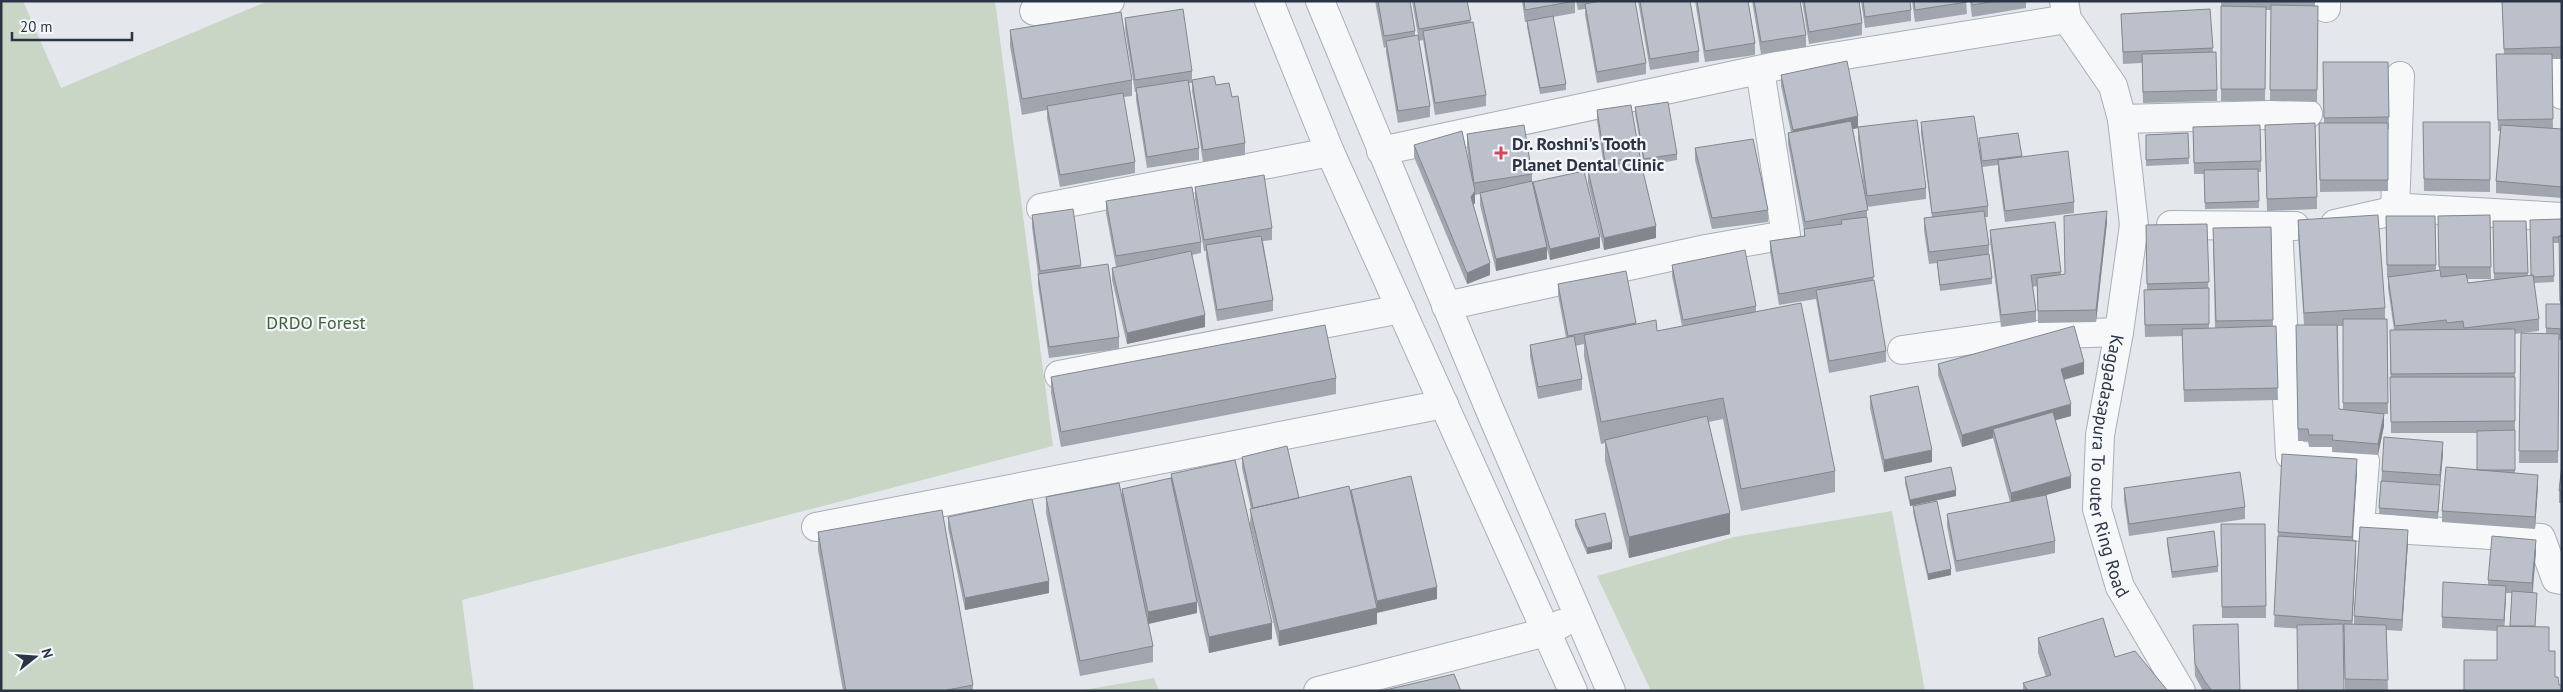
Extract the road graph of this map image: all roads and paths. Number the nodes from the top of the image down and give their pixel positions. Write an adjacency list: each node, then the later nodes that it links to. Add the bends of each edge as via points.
1 (1110, 1): 5 (street)
2 (1269, 1): 11 (street)
3 (1320, 1): 10 (street)
4 (2065, 10): 6 (street); 9 (street, Kaggadasapura To outer Ring Road, via 2113,86)
5 (1034, 11)
6 (1760, 70): 10 (street); 17 (street, via 1786,235 1706,249)
7 (2400, 76): 13 (street)
8 (2308, 114): 9 (street)
9 (2122, 119): 15 (street, Kaggadasapura To outer Ring Road)
10 (1381, 151): 17 (street)
11 (1330, 152): 12 (street); 18 (street)
12 (1040, 208)
13 (2395, 210): 14 (street); 16 (street, via 2326,227)
14 (2562, 217)
15 (2134, 225): 16 (street); 19 (street, Kaggadasapura To outer Ring Road)
16 (2278, 226): 24 (street, via 2290,455 2365,461 2360,527 2541,538 2556,579)
17 (1446, 306): 25 (street)
18 (1401, 309): 21 (street); 22 (street)
19 (2120, 332): 20 (street, via 2001,336); 30 (street, Kaggadasapura To outer Ring Road, via 2100,435 2097,509 2120,587)
20 (1902, 350)
21 (1059, 375)
22 (1444, 404): 23 (street); 26 (street)
23 (816, 527)
24 (2562, 580)
25 (1578, 616): 26 (street); 29 (street)
26 (1546, 632): 27 (street); 28 (street)
27 (1318, 691)
28 (1573, 691)
29 (1611, 691)
30 (2181, 691)

